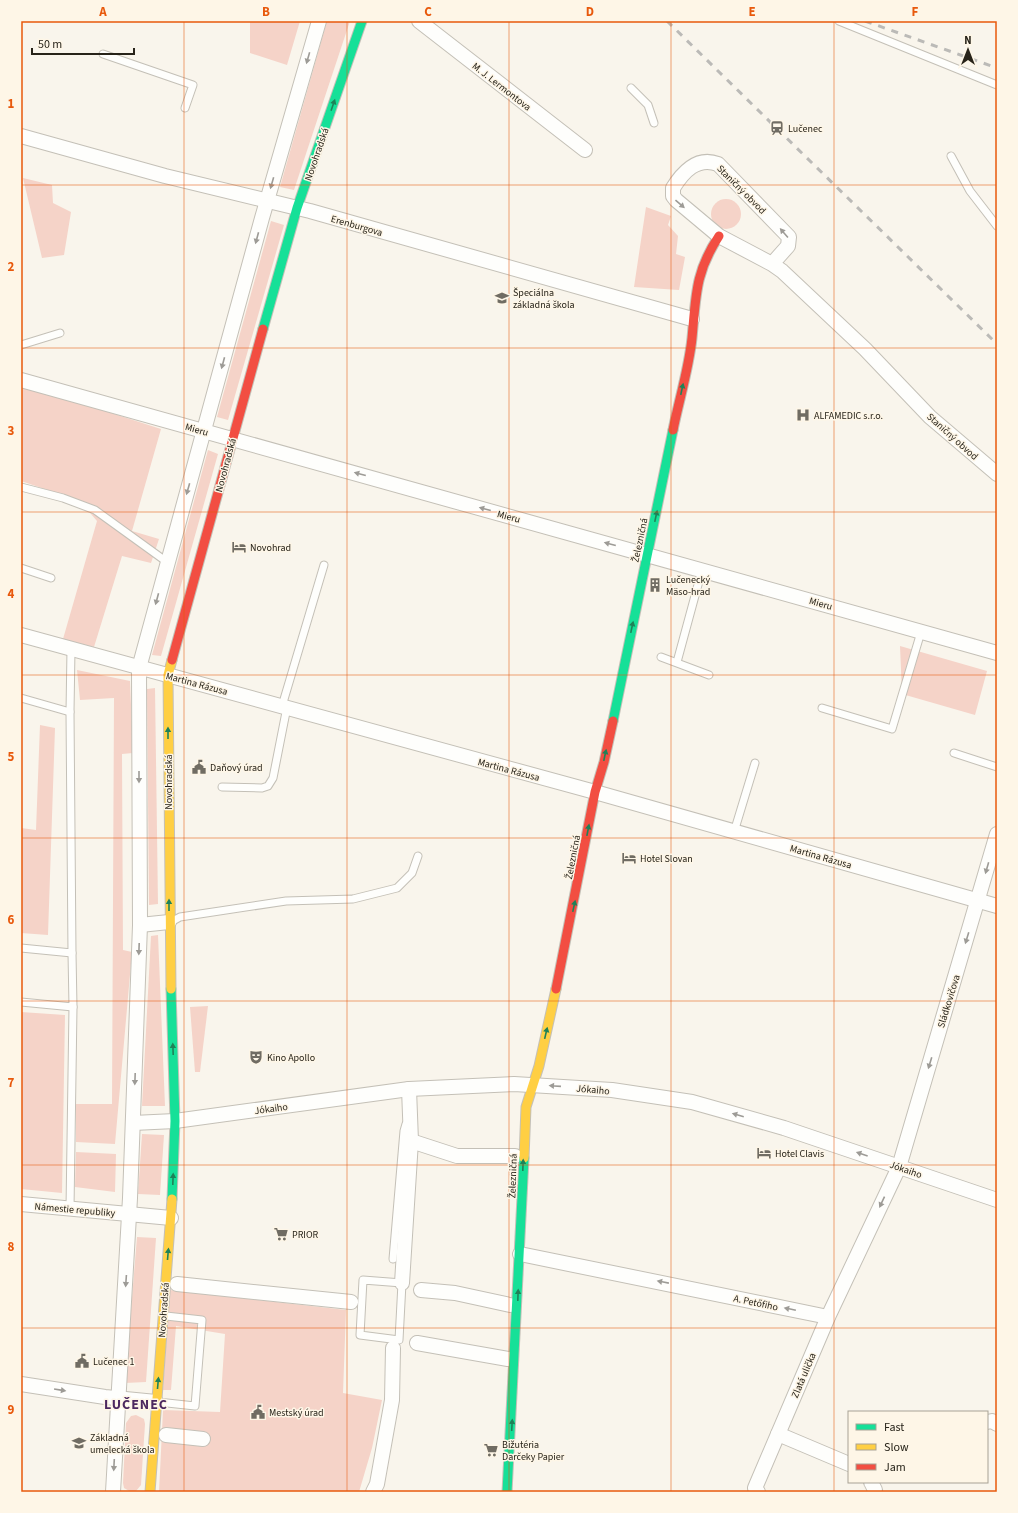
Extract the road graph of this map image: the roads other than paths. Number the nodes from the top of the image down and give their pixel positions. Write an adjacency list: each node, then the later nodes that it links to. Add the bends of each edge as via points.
1 (319, 21): 13 (street, one-way to 13)
2 (362, 21): 14 (street, Novohradská, one-way to 2)
3 (419, 21): 11 (street, M. J. Lermontova)
4 (839, 21): 6 (lane)
5 (103, 54): 8 (lane, via 193,85)
6 (997, 85)
7 (631, 88): 9 (lane, via 648,105)
8 (186, 108)
9 (654, 124)
10 (21, 136): 13 (street, Erenburgova, via 165,176)
11 (585, 150)
12 (951, 156): 15 (lane, via 970,191)
13 (268, 200): 14 (street, Erenburgova); 22 (street, one-way to 22)
14 (297, 208): 18 (street, Erenburgova); 23 (street, Novohradská)
15 (997, 226)
16 (718, 236): 17 (street, Staničný obvod); 17 (street, Staničný obvod, one-way to 16, via 788,246 789,237 718,164 700,162 692,166 672,192 673,196); 18 (street, Železničná, via 702,264)
17 (772, 264): 24 (street, Staničný obvod, via 865,349 930,417)
18 (692, 319): 26 (street, Železničná, one-way to 18, via 692,338)
19 (60, 333): 20 (lane)
20 (21, 345)
21 (21, 380): 22 (street, Mieru)
22 (205, 431): 23 (street, Mieru); 27 (street, one-way to 27)
23 (232, 439): 26 (street, Mieru, one-way to 23); 39 (street, Novohradská)
24 (997, 474)
25 (21, 487): 27 (lane, via 64,498 95,510)
26 (648, 554): 30 (street, Mieru); 49 (street, Železničná, one-way to 26, via 604,762)
27 (167, 562): 38 (street, one-way to 38)
28 (324, 565): 42 (lane)
29 (21, 568): 31 (lane)
30 (702, 570): 32 (street, Mieru); 37 (lane)
31 (51, 578)
32 (921, 632): 35 (street, Mieru); 43 (lane, via 892,729)
33 (21, 635): 34 (street, Martina Rázusa)
34 (71, 649): 38 (street, Martina Rázusa); 44 (lane)
35 (997, 653)
36 (661, 657): 37 (lane)
37 (677, 662): 40 (lane)
38 (139, 668): 39 (street, Martina Rázusa); 56 (street, one-way to 56)
39 (168, 675): 42 (street, Martina Rázusa); 55 (street, Novohradská, one-way to 39)
40 (709, 675)
41 (21, 698): 44 (lane)
42 (284, 706): 48 (lane, via 273,778 268,786); 49 (street, Martina Rázusa)
43 (822, 708)
44 (70, 712): 58 (lane)
45 (954, 753): 47 (lane)
46 (755, 763): 50 (lane)
47 (997, 767)
48 (222, 787)
49 (595, 792): 50 (street, Martina Rázusa); 61 (street, Železničná, one-way to 49, via 574,903)
50 (734, 832): 53 (street, Martina Rázusa)
51 (997, 834): 53 (street, Sládkovičova, one-way to 53)
52 (418, 856): 55 (lane, via 412,873 397,888 353,899 286,901 180,917)
53 (978, 901): 54 (street, Martina Rázusa); 68 (street, Sládkovičova, one-way to 68)
54 (997, 906)
55 (169, 922): 56 (street); 64 (street, Novohradská, one-way to 55)
56 (140, 925): 65 (street, one-way to 65)
57 (21, 948): 58 (lane)
58 (72, 954): 60 (lane)
59 (21, 1002): 60 (lane)
60 (73, 1007): 71 (lane)
61 (533, 1084): 62 (street, Jókaiho); 68 (street, Jókaiho, one-way to 61, via 784,1128 692,1102 612,1090); 74 (street, Železničná, one-way to 61, via 526,1107)
62 (409, 1089): 63 (street); 64 (street, Jókaiho)
63 (410, 1113): 66 (street); 75 (lane, via 404,1131)
64 (175, 1121): 65 (street); 73 (street, Novohradská, one-way to 64)
65 (133, 1123): 72 (street)
66 (411, 1141): 67 (street, via 457,1156); 76 (street)
67 (515, 1156)
68 (899, 1166): 69 (street, Jókaiho); 82 (street, one-way to 82)
69 (997, 1200)
70 (21, 1204): 71 (street, Námestie republiky)
71 (70, 1209): 72 (street, Námestie republiky)
72 (129, 1214): 73 (street); 87 (street, one-way to 87)
73 (171, 1218): 81 (street, Novohradská, one-way to 73)
74 (520, 1254): 82 (street, A. Petőfiho, one-way to 74); 98 (street, Železničná, one-way to 74)
75 (393, 1259)
76 (402, 1283): 76 (lane, via 363,1280 360,1335 399,1340)
77 (177, 1284): 79 (street)
78 (421, 1290): 80 (street, via 454,1293)
79 (351, 1302)
80 (510, 1306)
81 (163, 1316): 88 (street, Novohradská, one-way to 81); 88 (lane, via 202,1320 196,1406)
82 (828, 1317): 91 (street, Zlatá ulička)
83 (417, 1343): 85 (street)
84 (393, 1348): 97 (street, via 392,1400 377,1484)
85 (508, 1359)
86 (21, 1384): 87 (street, one-way to 87)
87 (118, 1398): 88 (street); 95 (street, one-way to 95)
88 (156, 1402): 96 (street, Novohradská)
89 (988, 1422): 90 (street, via 992,1420)
90 (997, 1424)
91 (778, 1434): 94 (street); 99 (street, Zlatá ulička, via 755,1488)
92 (166, 1435): 93 (street)
93 (203, 1439)
94 (848, 1464)
95 (114, 1492)
96 (150, 1492)
97 (373, 1492)
98 (507, 1492)
99 (758, 1492)

